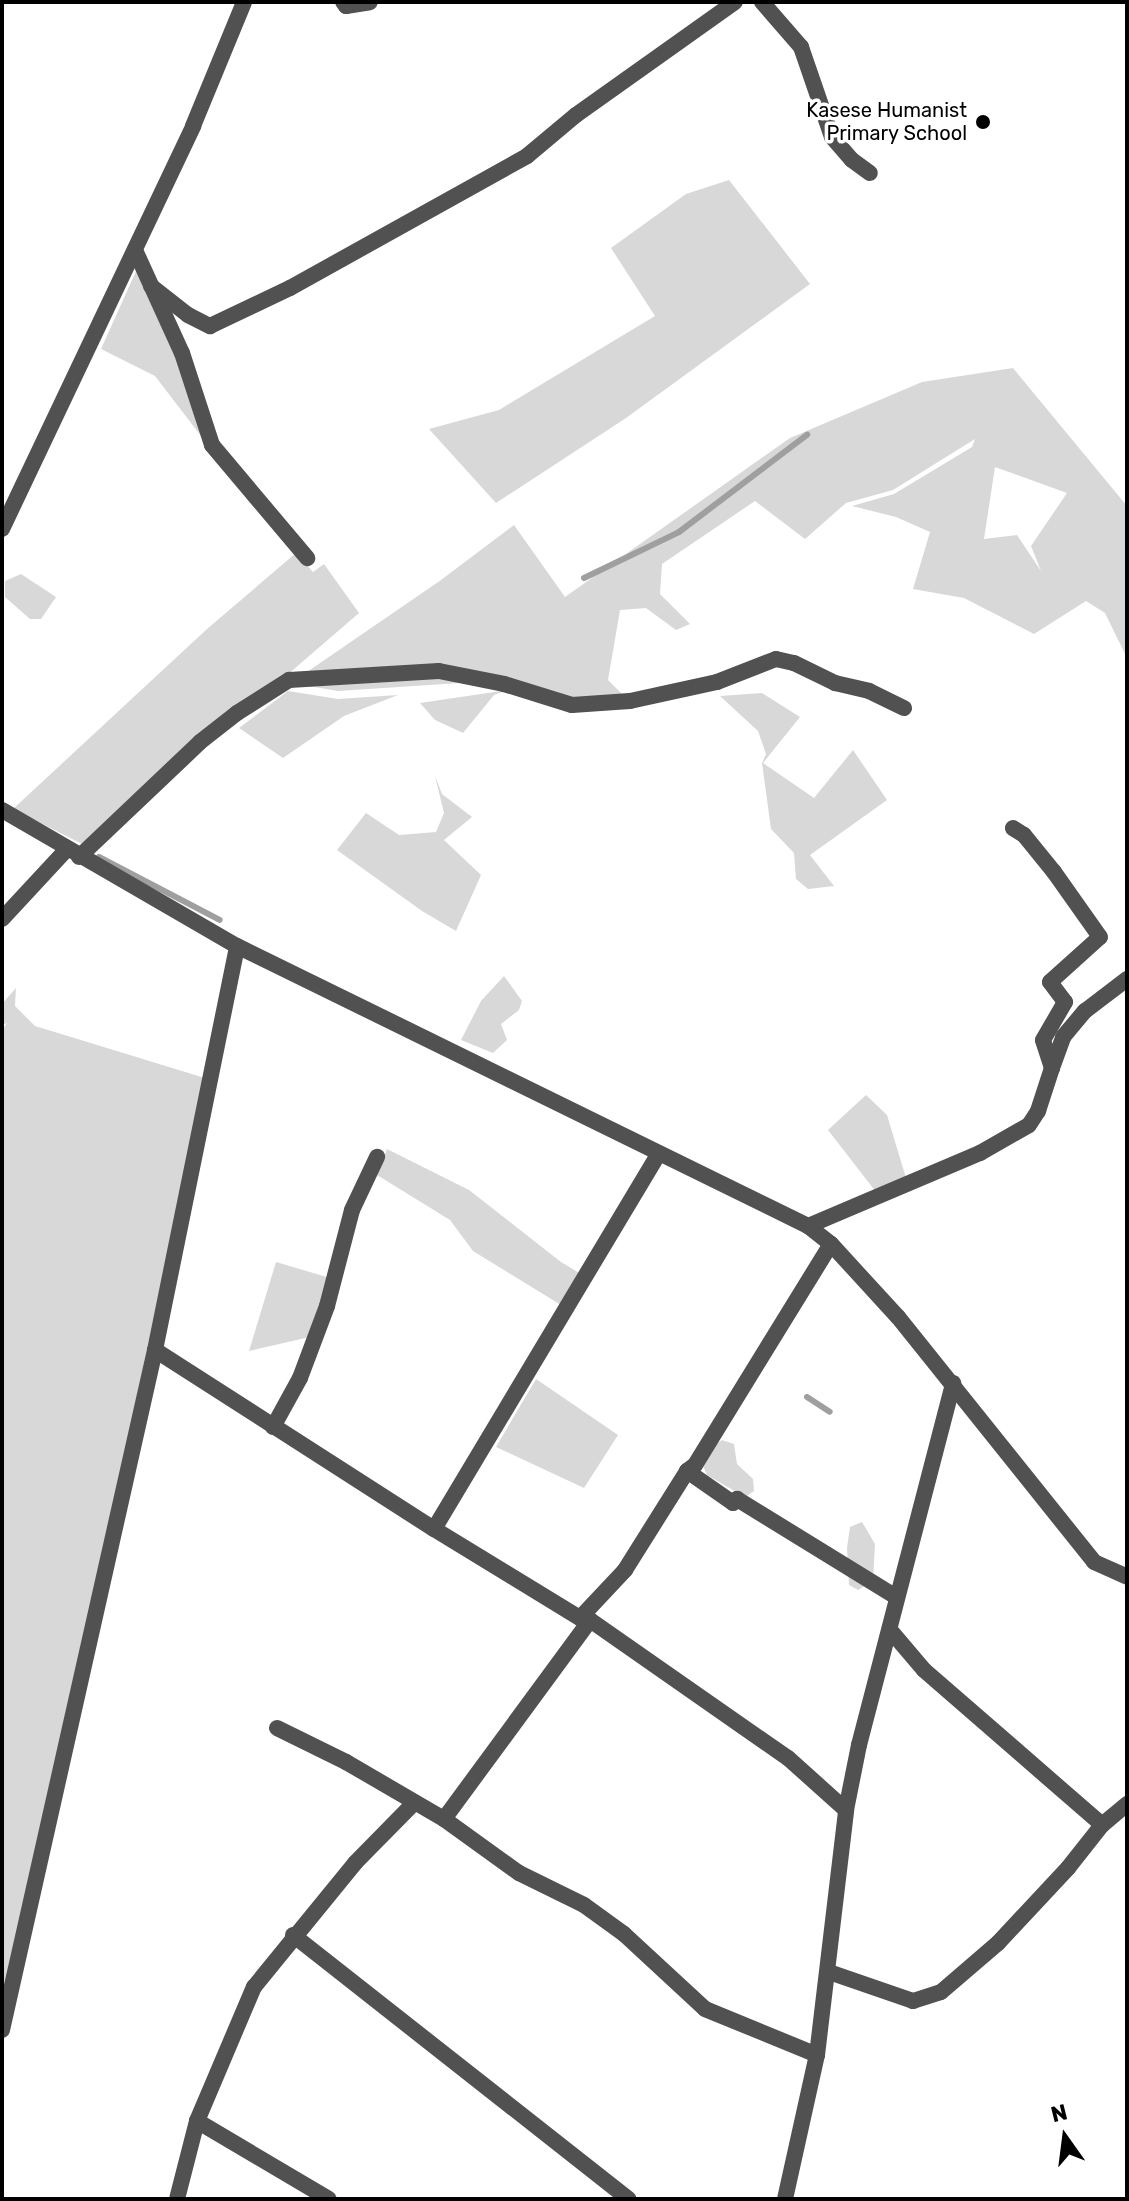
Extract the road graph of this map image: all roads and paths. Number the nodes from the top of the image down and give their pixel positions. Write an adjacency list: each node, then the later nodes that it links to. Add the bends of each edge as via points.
1 (244, 2): 7 (street)
2 (343, 2): 3 (street)
3 (370, 2)
4 (735, 2): 8 (street, via 527,156 290,288 210,326)
5 (762, 2): 6 (street, via 801,47 832,137)
6 (870, 173)
7 (135, 250): 8 (street); 9 (street)
8 (151, 286): 10 (street, via 182,353 212,445)
9 (2, 529)
10 (307, 558)
11 (904, 708): 14 (street, via 776,659 717,682 630,701 572,705 439,671 289,680 200,742)
12 (2, 810): 14 (street)
13 (1013, 828): 18 (street, via 1054,872 1100,937 1050,982 1065,1002 1043,1040)
14 (73, 853): 15 (street); 16 (street)
15 (2, 919)
16 (237, 946): 19 (street); 23 (street)
17 (1127, 979): 18 (street, via 1085,1011 1063,1037)
18 (1052, 1068): 21 (street, via 1029,1125 1013,1136)
19 (658, 1154): 21 (street); 27 (street)
20 (377, 1157): 25 (street, via 352,1210 327,1306 300,1378)
21 (808, 1226): 22 (street)
22 (831, 1244): 24 (street); 26 (street)
23 (155, 1350): 25 (street); 40 (street)
24 (953, 1383): 28 (street, via 1094,1562); 29 (street)
25 (273, 1427): 27 (street)
26 (687, 1471): 29 (street); 30 (street, via 625,1570)
27 (434, 1529): 30 (street)
28 (1127, 1577)
29 (896, 1597): 31 (street)
30 (585, 1619): 35 (street, via 788,1758); 36 (street)
31 (890, 1630): 35 (street); 37 (street, via 924,1670)
32 (277, 1728): 33 (street)
33 (414, 1803): 36 (street); 38 (street)
34 (1127, 1804): 37 (street)
35 (846, 1810): 39 (street)
36 (444, 1819): 41 (street, via 519,1873 584,1905 624,1934 705,2009)
37 (1102, 1825): 39 (street, via 998,1943 941,1992 913,2001)
38 (293, 1935): 42 (street, via 254,1987); 45 (street)
39 (829, 1972): 41 (street)
40 (2, 2030)
41 (817, 2055): 46 (street)
42 (197, 2121): 43 (street); 44 (street)
43 (177, 2199)
44 (329, 2199)
45 (629, 2199)
46 (785, 2199)

